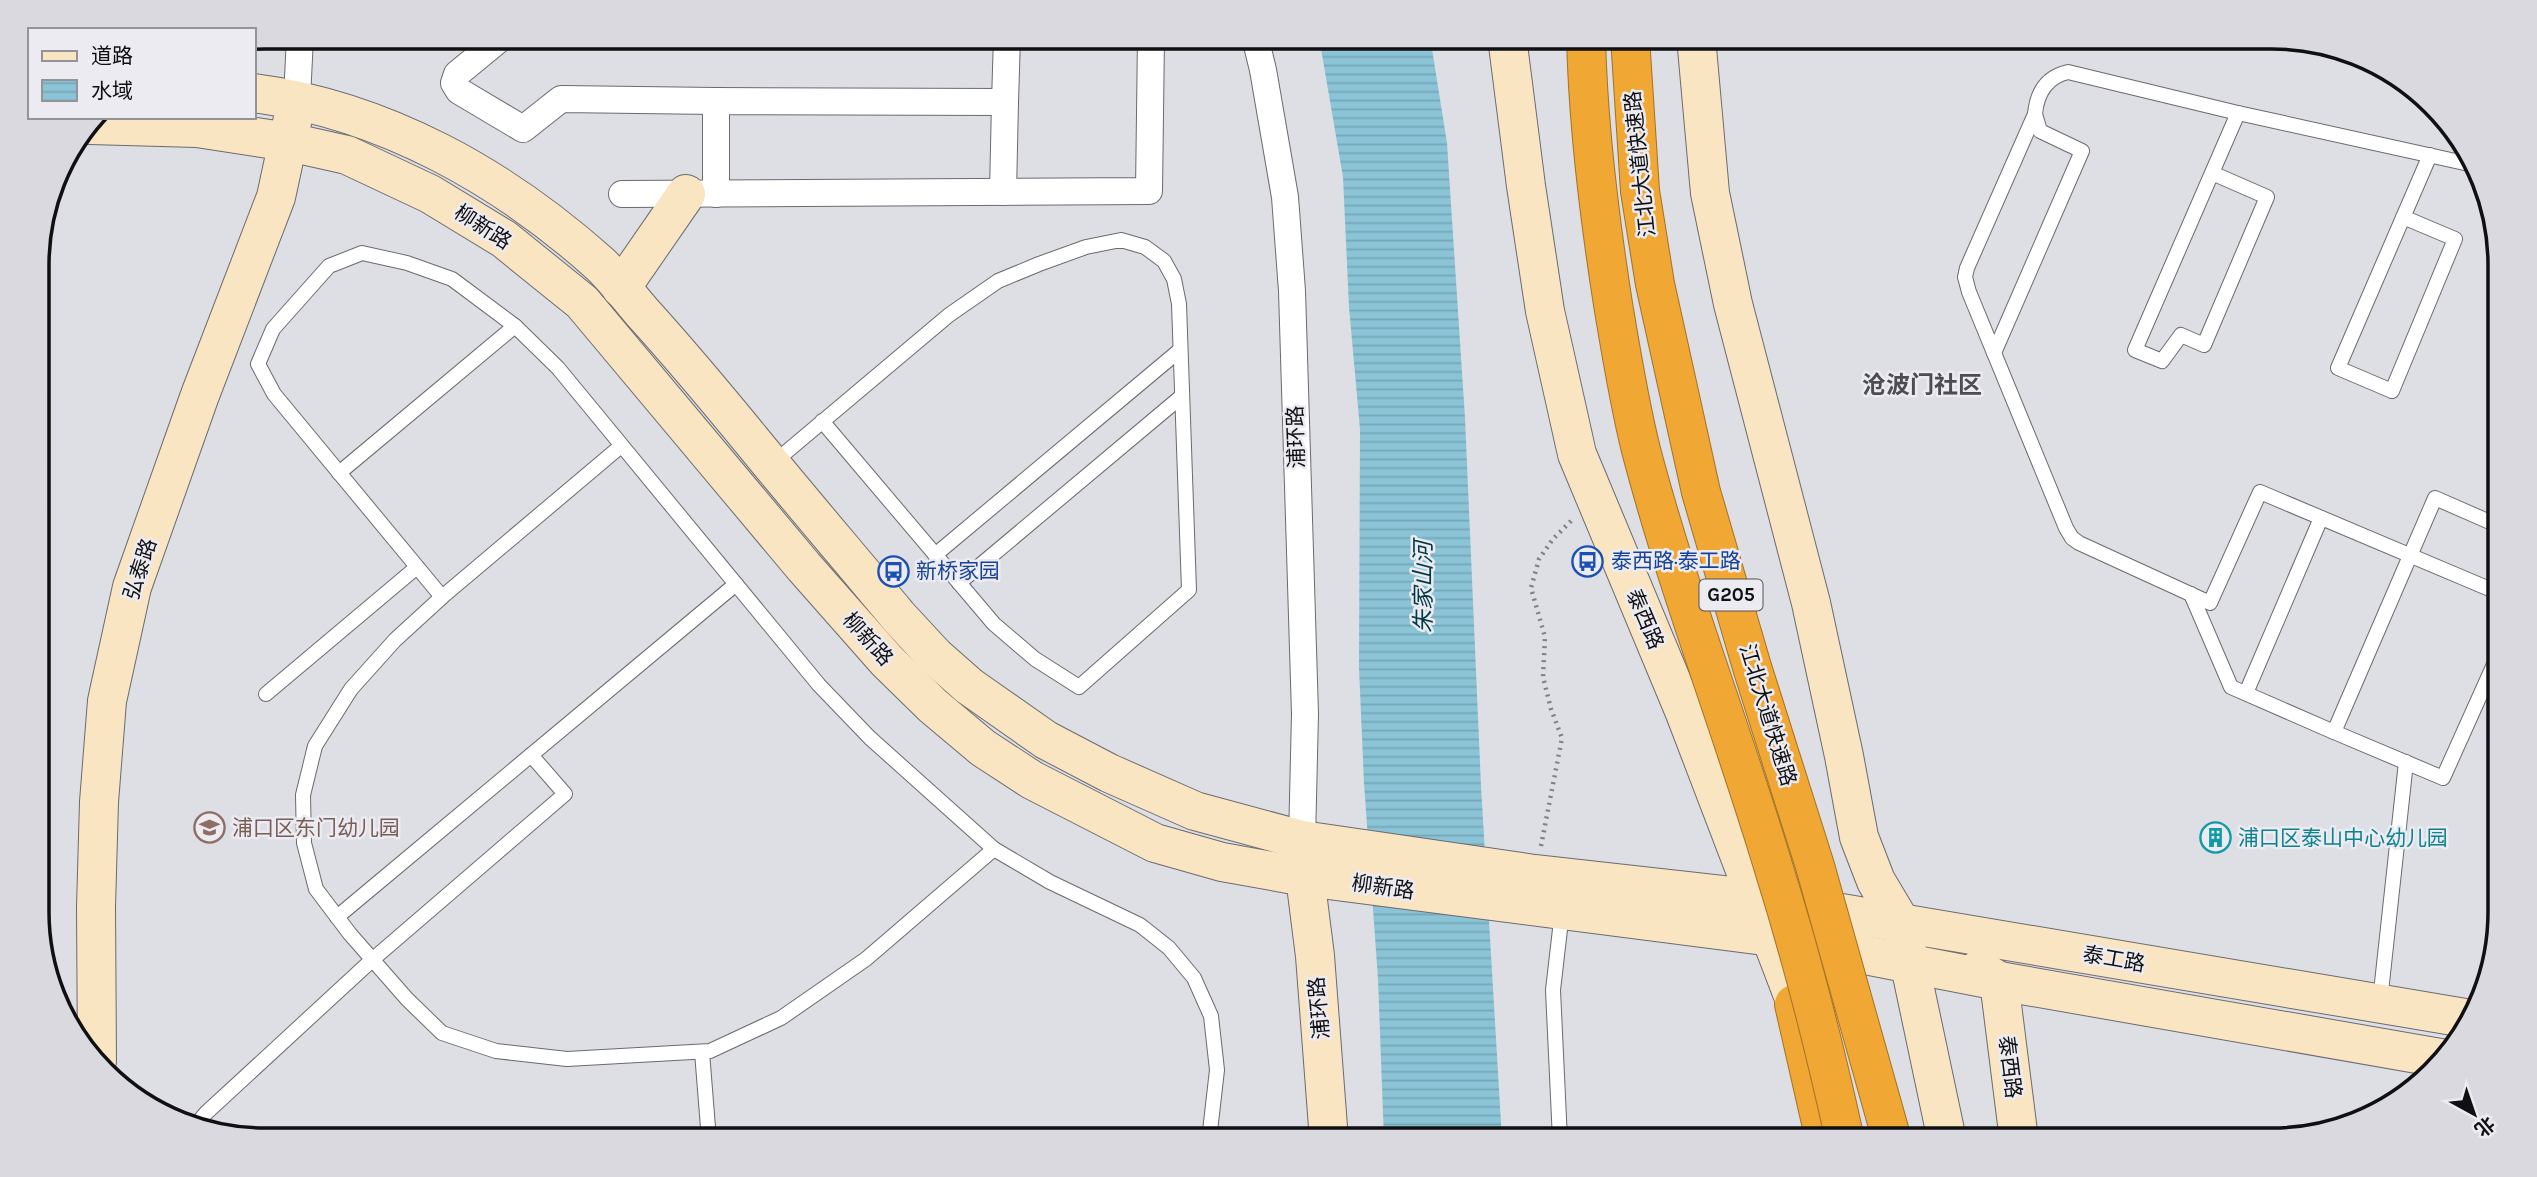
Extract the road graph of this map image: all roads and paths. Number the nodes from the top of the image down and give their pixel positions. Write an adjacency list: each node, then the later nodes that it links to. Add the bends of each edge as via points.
1 (299, 49): 11 (street)
2 (487, 49): 12 (street, via 457,74 454,83 459,91 523,129 561,99)
3 (1007, 49): 13 (street)
4 (1151, 49): 21 (street, via 1149,191)
5 (1258, 49): 52 (street, 浦环路, via 1285,197 1292,290 1305,714)
6 (1508, 49): 34 (main road, 泰西路, via 1545,311 1577,454)
7 (1587, 49): 74 (highway, 江北大道快速路 / G205, bridge, via 1598,207 1641,448 1775,870)
8 (1631, 49): 76 (highway, 江北大道快速路 / G205, bridge, via 1640,191 1655,284 1701,492 1815,866)
9 (1697, 49): 57 (main road, via 1710,194 1733,304 1811,603 1859,837 1875,881)
10 (256, 93): 11 (main road, 柳新路)
11 (297, 99): 17 (main road, 弘泰路); 25 (main road, 柳新路, via 370,121 430,146 550,223)
12 (716, 101): 13 (street); 23 (street)
13 (1005, 102): 21 (street)
14 (2238, 113): 15 (lane, via 2068,72 2047,83); 18 (lane); 20 (lane)
15 (2035, 114): 28 (lane, via 1965,277); 28 (lane, via 2040,131 2082,151)
16 (101, 125): 17 (main road, 柳新路, via 198,128)
17 (289, 142): 52 (main road, 柳新路, via 347,155 430,194 503,239 582,302 887,661 984,748 1032,780 1155,843 1222,862); 65 (main road, 弘泰路, via 276,197 132,587 110,688 99,802)
18 (2430, 155): 19 (lane); 24 (lane)
19 (2462, 162)
20 (2212, 173): 20 (lane, via 2135,350 2162,361 2181,335 2204,345 2267,197)
21 (1003, 192): 23 (street)
22 (621, 194): 23 (street)
23 (701, 194): 25 (main road)
24 (2403, 217): 24 (lane, via 2338,368 2392,391 2455,239)
25 (621, 288): 32 (main road, 柳新路)
26 (515, 326): 31 (lane, via 558,368); 33 (lane); 33 (lane, via 452,279 407,263 362,253 329,266 273,329 258,364 274,394)
27 (1180, 350): 29 (lane); 30 (lane, via 1174,279 1164,261 1146,247 1121,240 1086,247 998,281 949,315); 37 (lane)
28 (1994, 354): 43 (lane, via 2072,538)
29 (1182, 396): 40 (lane); 40 (lane, via 1189,590 1079,687 1035,659 994,624)
30 (822, 421): 32 (lane); 37 (lane)
31 (621, 446): 41 (lane); 44 (lane)
32 (771, 465): 52 (main road, 柳新路, via 936,656 1011,717 1109,774)
33 (339, 473): 39 (lane)
34 (1594, 499): 53 (path, via 1553,539 1539,559 1531,587 1545,636 1543,677 1562,738); 54 (main road, 泰西路)
35 (2321, 519): 38 (lane); 43 (lane, via 2260,492 2210,603); 46 (lane)
36 (2488, 521): 38 (lane, via 2435,498)
37 (935, 555): 40 (lane)
38 (2410, 555): 42 (lane); 48 (lane)
39 (417, 567): 44 (lane); 47 (lane)
40 (959, 583)
41 (736, 584): 49 (lane); 51 (lane, via 827,694)
42 (2488, 588)
43 (2191, 594): 46 (lane, via 2231,687)
44 (442, 597): 56 (lane, via 351,689 315,747 303,795 304,843 316,889)
45 (2488, 678): 50 (lane, via 2443,778)
46 (2246, 693): 48 (lane)
47 (266, 694)
48 (2334, 732): 50 (lane)
49 (531, 755): 56 (lane); 59 (lane, via 565,794)
50 (2406, 762): 63 (lane)
51 (994, 849): 66 (lane, via 845,974 781,1018); 70 (lane, via 1140,925 1169,948 1194,978 1211,1016 1217,1070)
52 (1304, 858): 53 (main road, 柳新路); 71 (main road, 浦环路)
53 (1514, 882): 54 (main road, 柳新路); 55 (main road, 柳新路)
54 (1758, 898): 57 (main road, 泰工路); 58 (main road, 泰西路)
55 (1562, 911): 58 (main road, 柳新路); 72 (lane, via 1553,989)
56 (337, 917): 59 (lane)
57 (1901, 923): 60 (main road); 61 (main road); 63 (main road, 泰工路)
58 (1772, 937): 60 (main road, 泰工路); 62 (main road, 泰西路)
59 (373, 960): 66 (lane, via 443,1033 496,1051 567,1059); 68 (lane)
60 (1911, 962): 61 (main road, 泰工路); 77 (main road)
61 (1999, 981): 67 (main road, 泰工路); 78 (main road, 泰西路)
62 (1793, 999): 73 (highway); 75 (main road, 泰西路, via 1833,1089)
63 (2379, 1004): 64 (main road, 泰工路)
64 (2460, 1017)
65 (97, 1047)
66 (702, 1052): 69 (lane)
67 (2432, 1057)
68 (201, 1118)
69 (708, 1128)
70 (1210, 1128)
71 (1328, 1128)
72 (1559, 1128)
73 (1822, 1128)
74 (1844, 1128)
75 (1844, 1128)
76 (1889, 1128)
77 (1945, 1128)
78 (2017, 1128)

